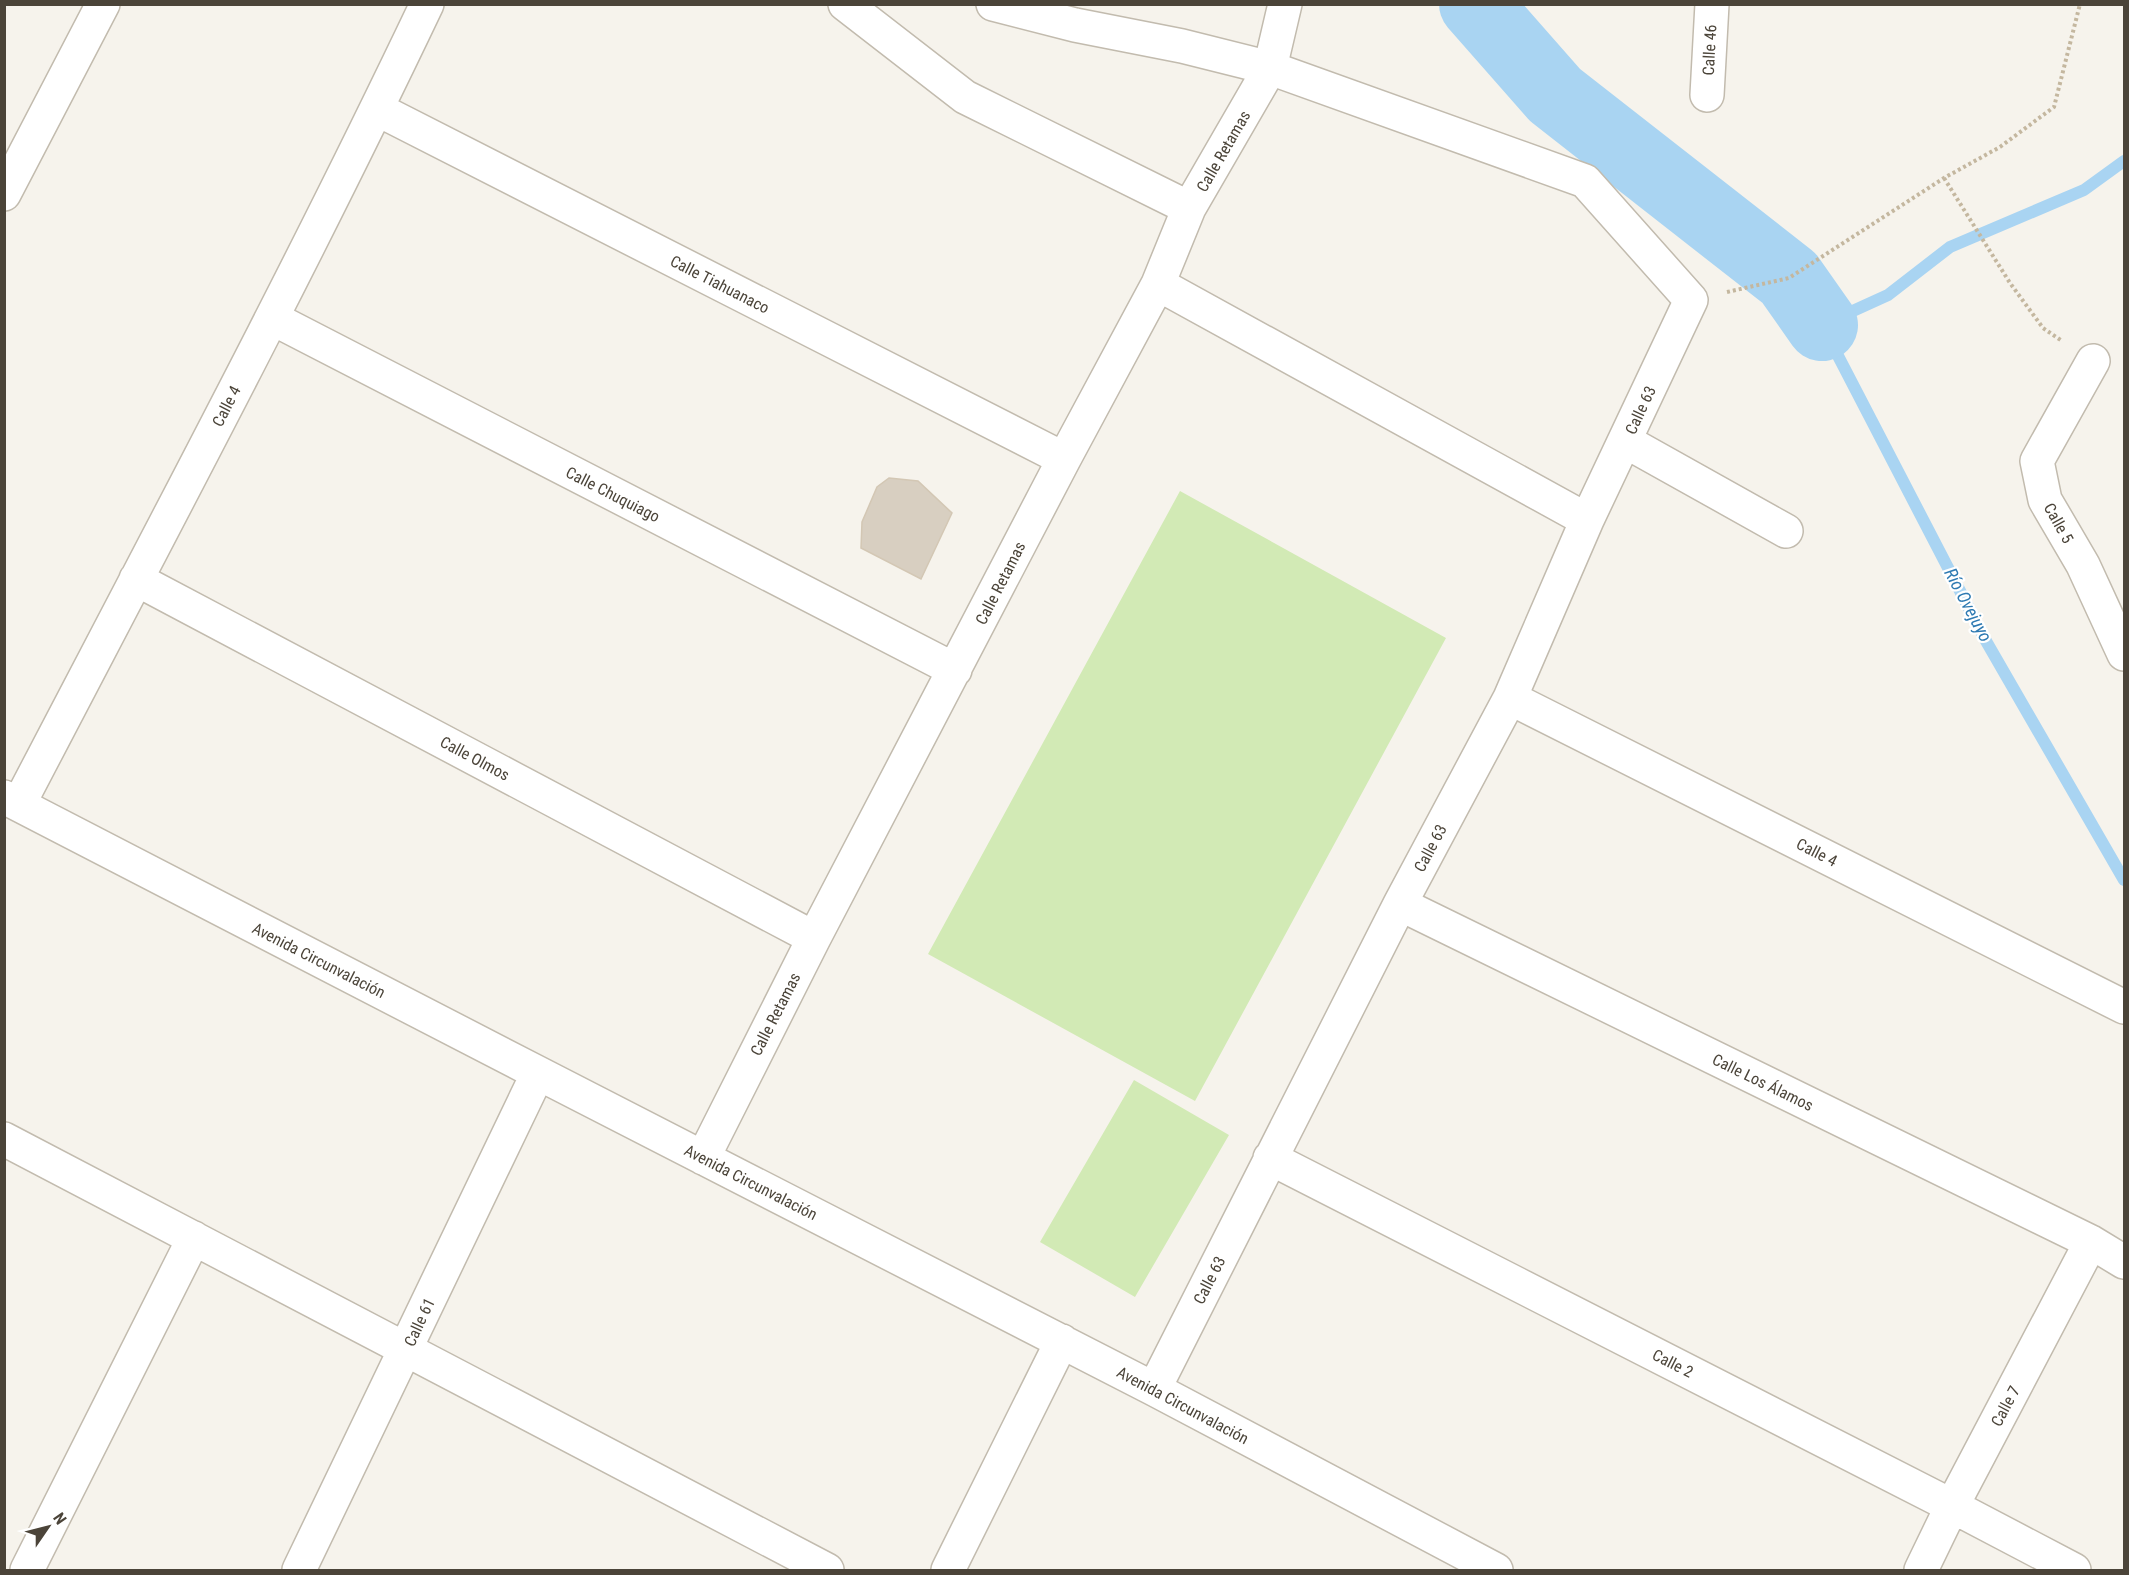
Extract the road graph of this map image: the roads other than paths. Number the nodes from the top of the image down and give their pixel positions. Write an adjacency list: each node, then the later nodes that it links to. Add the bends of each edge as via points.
1 (103, 4): 10 (street)
2 (427, 4): 9 (street, Calle 4)
3 (845, 4): 11 (street, via 965,97)
4 (993, 4): 7 (street)
5 (1285, 4): 7 (street, Calle Retamas)
6 (1712, 4): 8 (street, Calle 46)
7 (1270, 68): 11 (street, Calle Retamas); 15 (street, Calle 63, via 1585,181 1692,300)
8 (1707, 95)
9 (377, 109): 13 (street, Calle 4); 16 (street, Calle Tiahuanaco)
10 (4, 194)
11 (1189, 208): 12 (street, Calle Retamas)
12 (1158, 284): 16 (street, Calle Retamas); 17 (street)
13 (272, 318): 19 (street, Calle 4); 21 (street, Calle Chuquiago)
14 (2093, 361): 20 (street, Calle 5, via 2037,461 2045,500 2083,565)
15 (1624, 441): 17 (street, Calle 63); 18 (street)
16 (1064, 459): 21 (street, Calle Retamas)
17 (1587, 520): 22 (street, Calle 63)
18 (1786, 531)
19 (136, 579): 23 (street, Calle 4); 25 (street, Calle Olmos)
20 (2124, 654)
21 (955, 670): 25 (street, Calle Retamas)
22 (1510, 698): 24 (street, Calle 63); 26 (street, Calle 4)
23 (12, 801): 27 (street, Avenida Circunvalación)
24 (1400, 904): 30 (street, Calle 63); 32 (street, Calle Los Álamos)
25 (814, 938): 29 (street, Calle Retamas)
26 (2124, 1007)
27 (538, 1073): 29 (street, Avenida Circunvalación); 35 (street, Calle 61)
28 (4, 1139): 31 (street)
29 (703, 1158): 34 (street, Avenida Circunvalación)
30 (1270, 1158): 36 (street, Calle 63); 37 (street, Calle 2)
31 (194, 1238): 35 (street); 38 (street)
32 (2091, 1242): 33 (street, Calle Los Álamos); 37 (street, Calle 7)
33 (2124, 1262)
34 (1062, 1341): 36 (street, Avenida Circunvalación); 41 (street)
35 (406, 1350): 39 (street, Calle 61); 40 (street)
36 (1154, 1389): 42 (street, Avenida Circunvalación)
37 (1952, 1506): 43 (street, Calle 7); 44 (street, Calle 2)
38 (27, 1570)
39 (299, 1570)
40 (827, 1570)
41 (948, 1570)
42 (1496, 1570)
43 (1922, 1570)
44 (2074, 1570)

